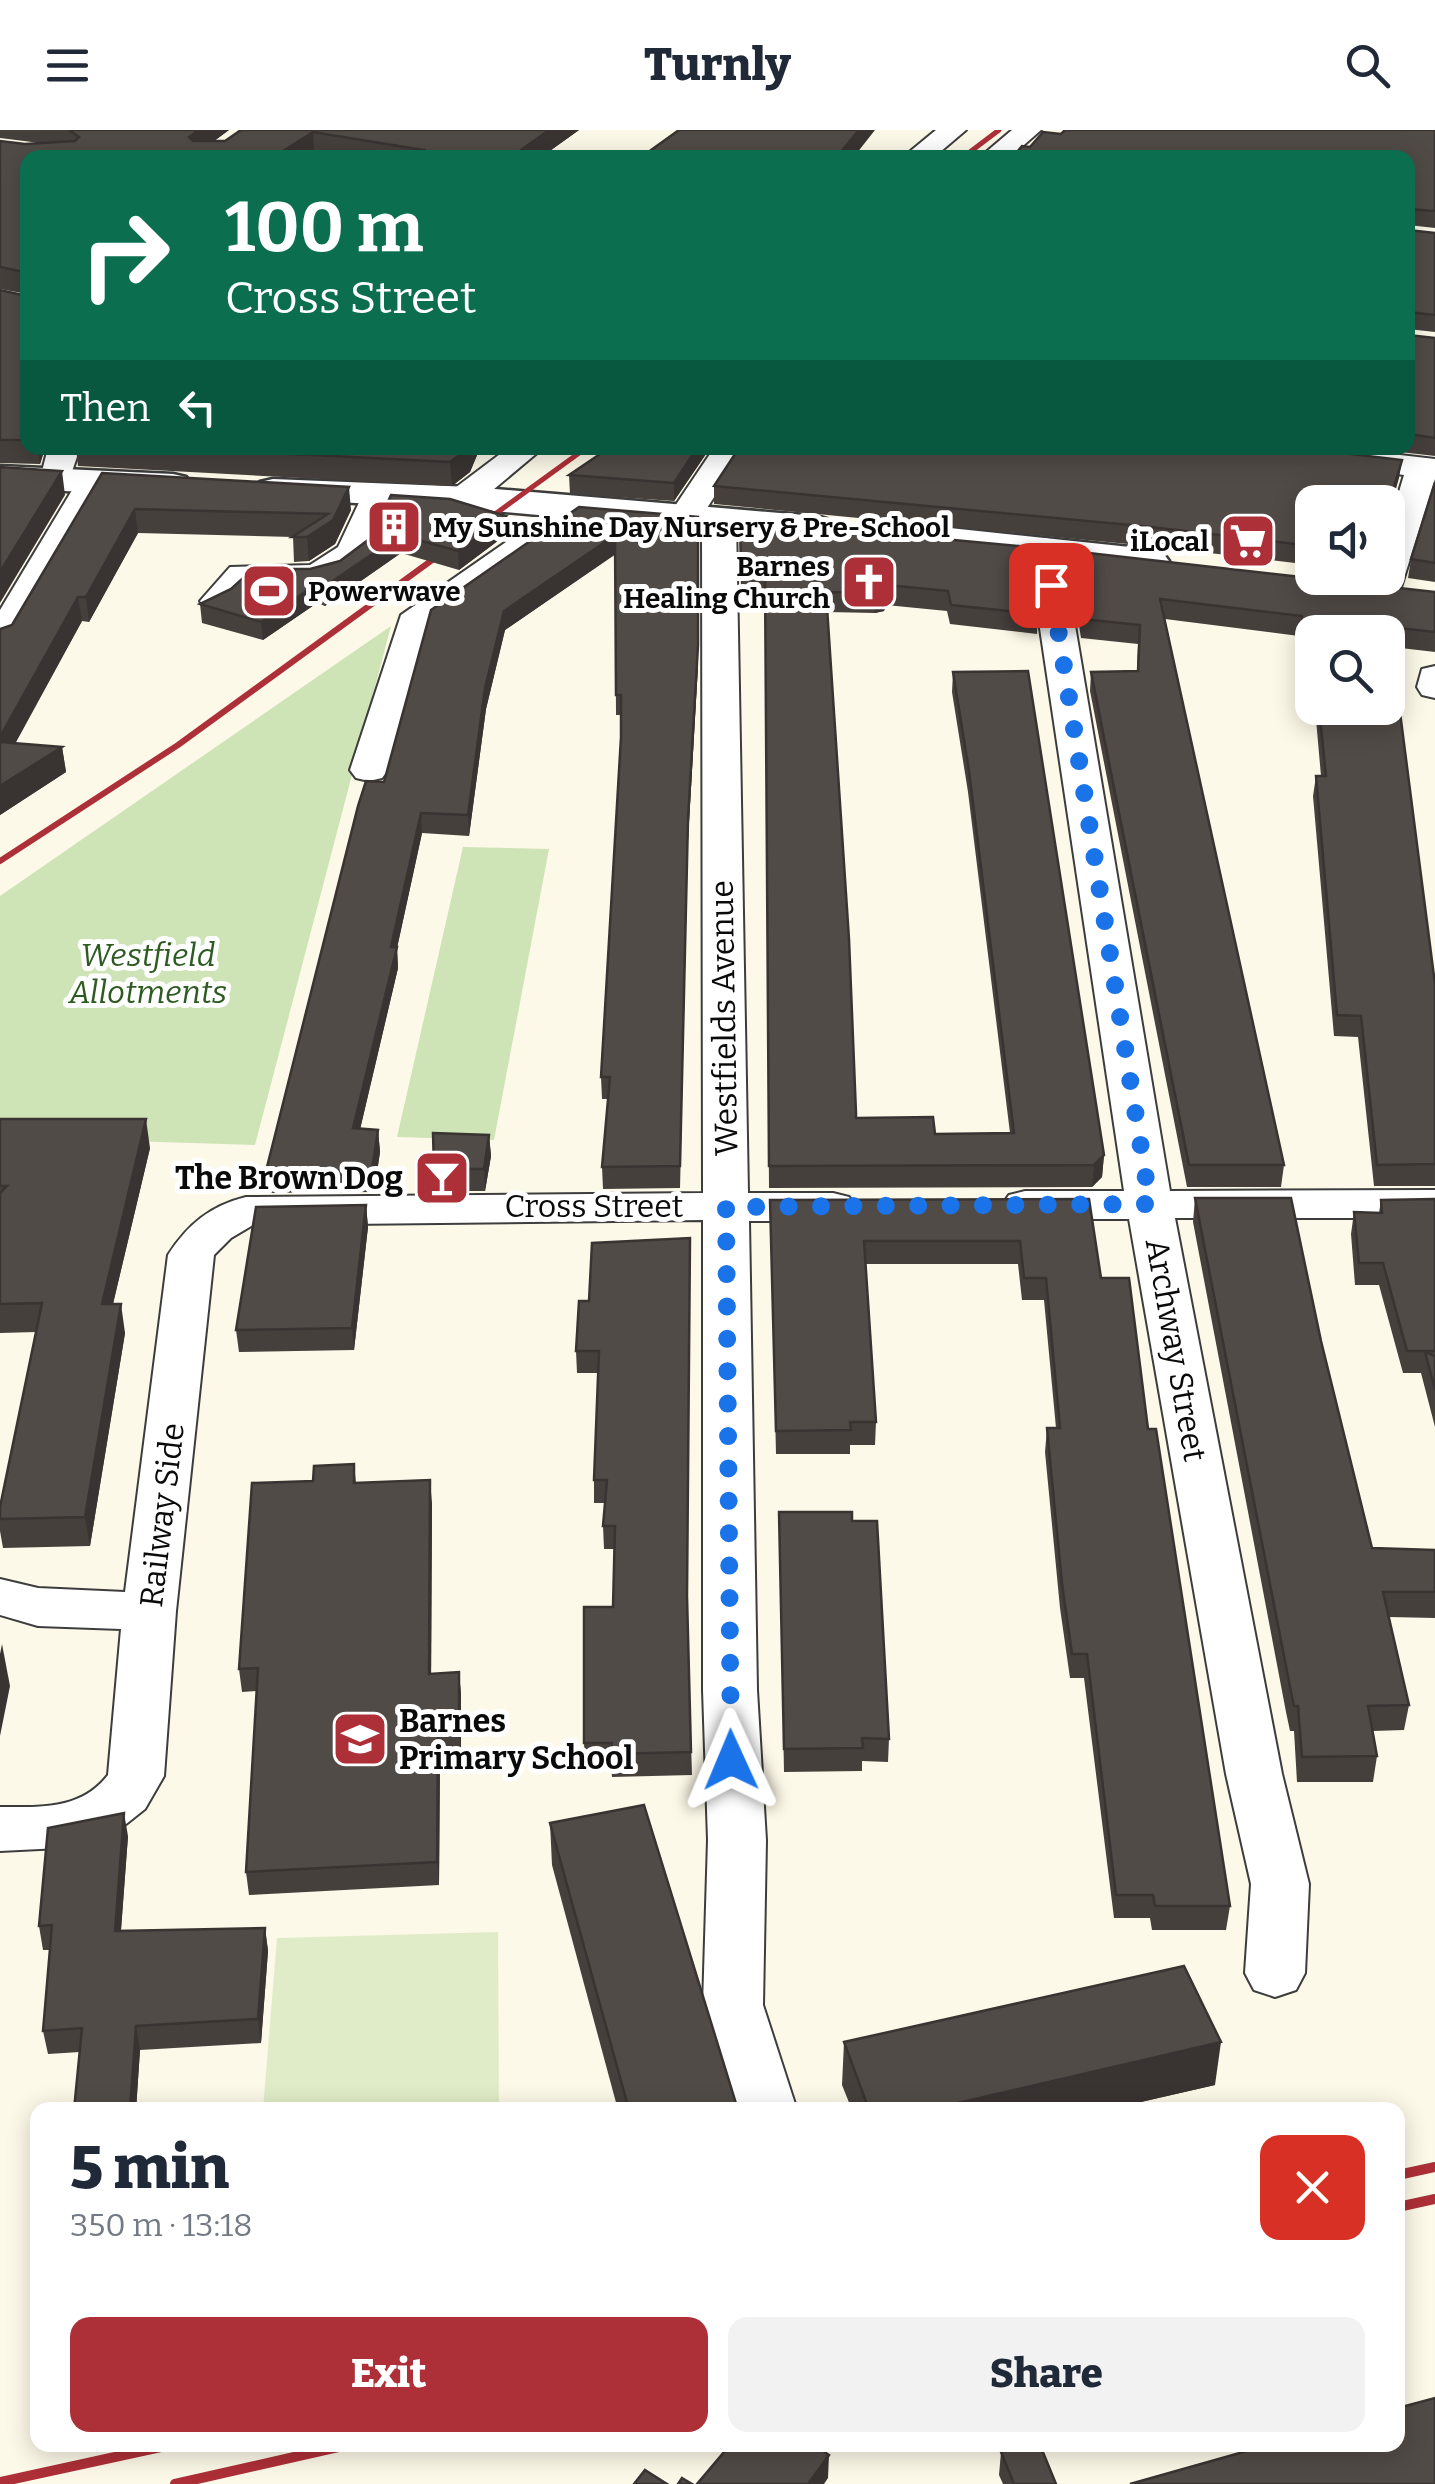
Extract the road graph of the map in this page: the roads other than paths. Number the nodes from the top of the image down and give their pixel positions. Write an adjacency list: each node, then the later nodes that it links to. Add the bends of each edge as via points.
1 (953, 130): 3 (street)
2 (1028, 130): 4 (street)
3 (926, 150)
4 (1002, 150)
5 (518, 455): 14 (street)
6 (727, 455): 16 (street)
7 (1322, 455): 8 (street)
8 (1428, 468): 18 (street)
9 (71, 469): 10 (street); 11 (street); 23 (street)
10 (0, 477)
11 (207, 487)
12 (246, 488): 13 (street)
13 (379, 494): 14 (street); 22 (street, via 352,553 317,575 242,574)
14 (464, 498): 15 (street)
15 (577, 508): 16 (street); 26 (street, via 413,622)
16 (702, 519): 17 (street); 31 (street, Westfields Avenue)
17 (849, 531)
18 (1405, 532)
19 (900, 535): 20 (street)
20 (1045, 548): 21 (street); 27 (street, Archway Street)
21 (1178, 564)
22 (217, 601)
23 (0, 640)
24 (1435, 677): 25 (street)
25 (1435, 687)
26 (369, 770)
27 (1150, 1204): 28 (street); 30 (street); 36 (street, Archway Street, via 1280,1884)
28 (1435, 1204)
29 (880, 1206): 31 (street, Cross Street)
30 (976, 1206)
31 (726, 1207): 32 (street, Cross Street, via 246,1210 218,1222); 37 (street, Westfields Avenue, via 733,2006)
32 (191, 1255): 34 (street, Railway Side)
33 (0, 1597): 34 (street, via 38,1607)
34 (149, 1611): 35 (street, Railway Side, via 136,1776 127,1796 88,1822)
35 (0, 1829)
36 (1275, 1972)
37 (763, 2102)

